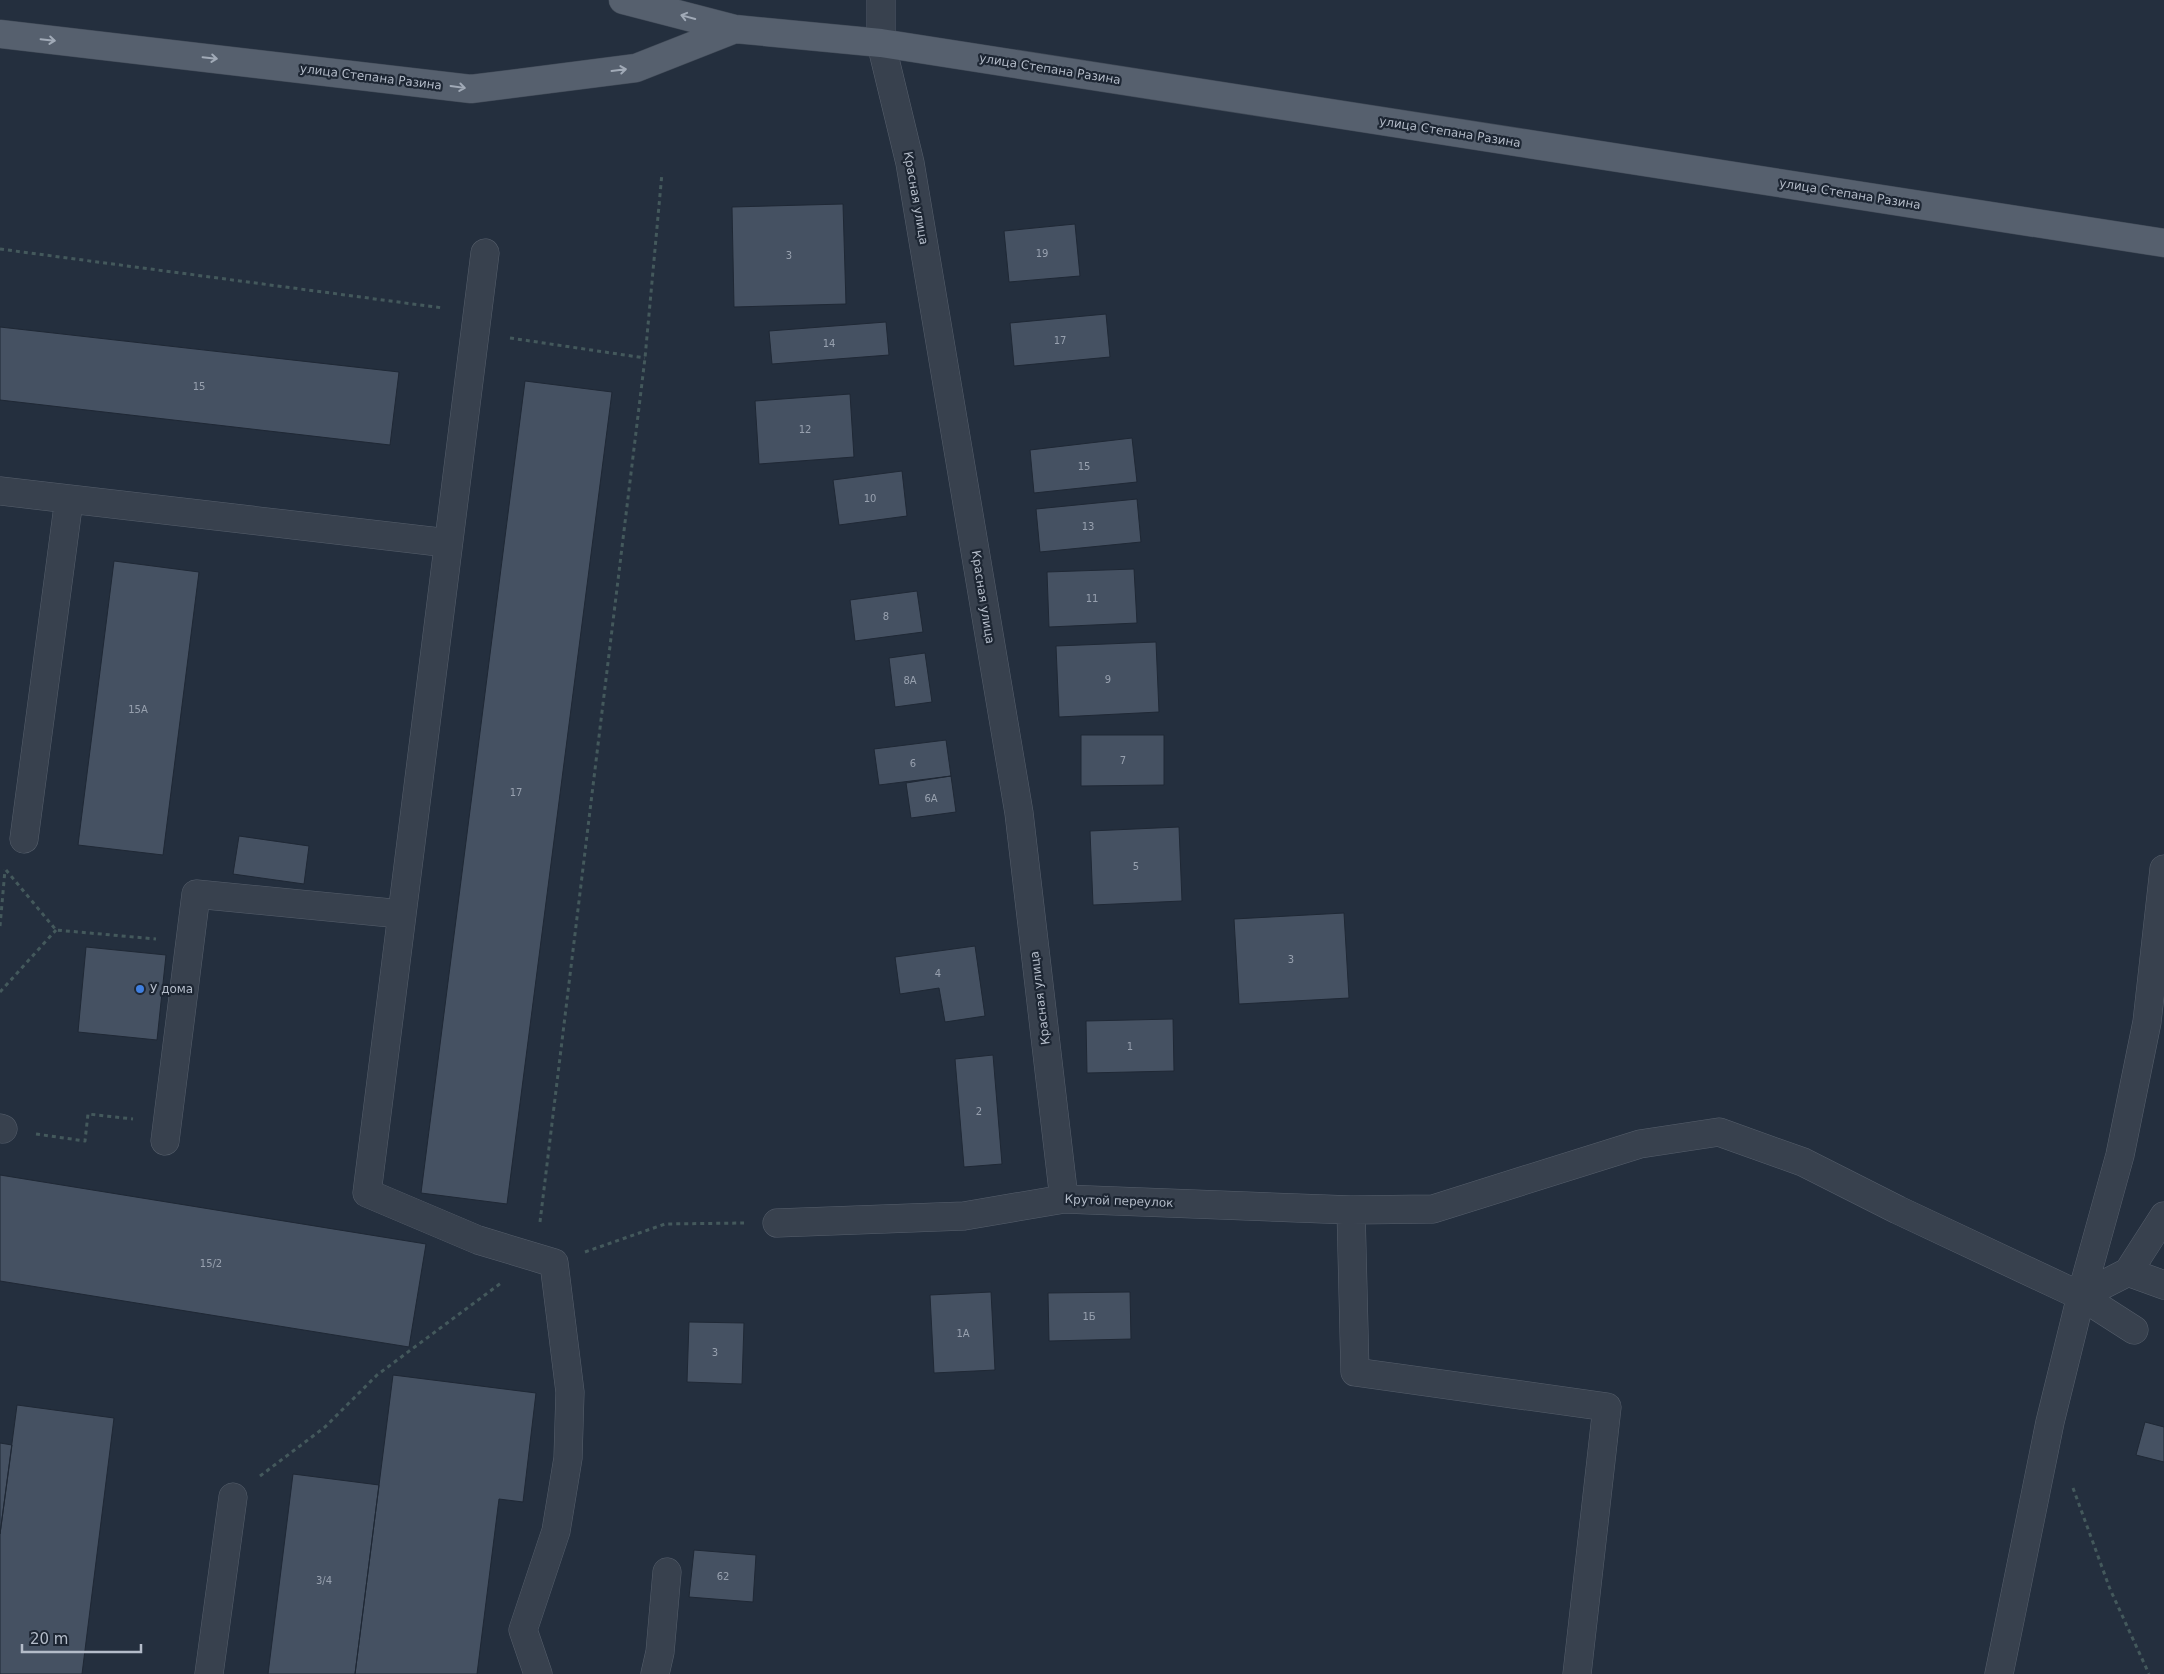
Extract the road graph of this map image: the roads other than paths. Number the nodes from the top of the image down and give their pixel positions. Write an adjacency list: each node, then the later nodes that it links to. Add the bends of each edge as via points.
1 (623, 0): 3 (main road, улица Степана Разина, one-way to 1)
2 (881, 0): 5 (street, Красная улица)
3 (735, 29): 4 (main road, улица Степана Разина, one-way to 3, via 471,89 636,68); 5 (main road, улица Степана Разина)
4 (0, 34)
5 (882, 43): 6 (main road, улица Степана Разина); 15 (street, Красная улица, via 910,163 1019,813)
6 (2164, 243)
7 (485, 253): 10 (street)
8 (0, 491): 9 (street)
9 (69, 499): 10 (street); 11 (street)
10 (448, 543): 13 (street)
11 (24, 839)
12 (2164, 869): 21 (street, via 2147,1022 2120,1155)
13 (401, 914): 14 (street, via 196,894); 26 (street, via 367,1194 478,1240 545,1260 570,1392 568,1458 556,1531 523,1630)
14 (166, 1132)
15 (1064, 1199): 16 (street, Крутой переулок); 18 (street, Крутой переулок, via 964,1216)
16 (1350, 1210): 21 (street, Крутой переулок, via 1433,1209 1640,1144 1719,1132 1803,1162); 28 (street, via 1355,1372 1607,1407)
17 (2164, 1216): 19 (street)
18 (777, 1223)
19 (2128, 1272): 20 (street); 21 (street)
20 (2164, 1286)
21 (2081, 1296): 22 (street, Крутой переулок); 29 (street, via 2041,1462)
22 (2134, 1330)
23 (233, 1496): 25 (street)
24 (668, 1572): 27 (street)
25 (209, 1674)
26 (538, 1674)
27 (655, 1674)
28 (1577, 1674)
29 (1999, 1674)

